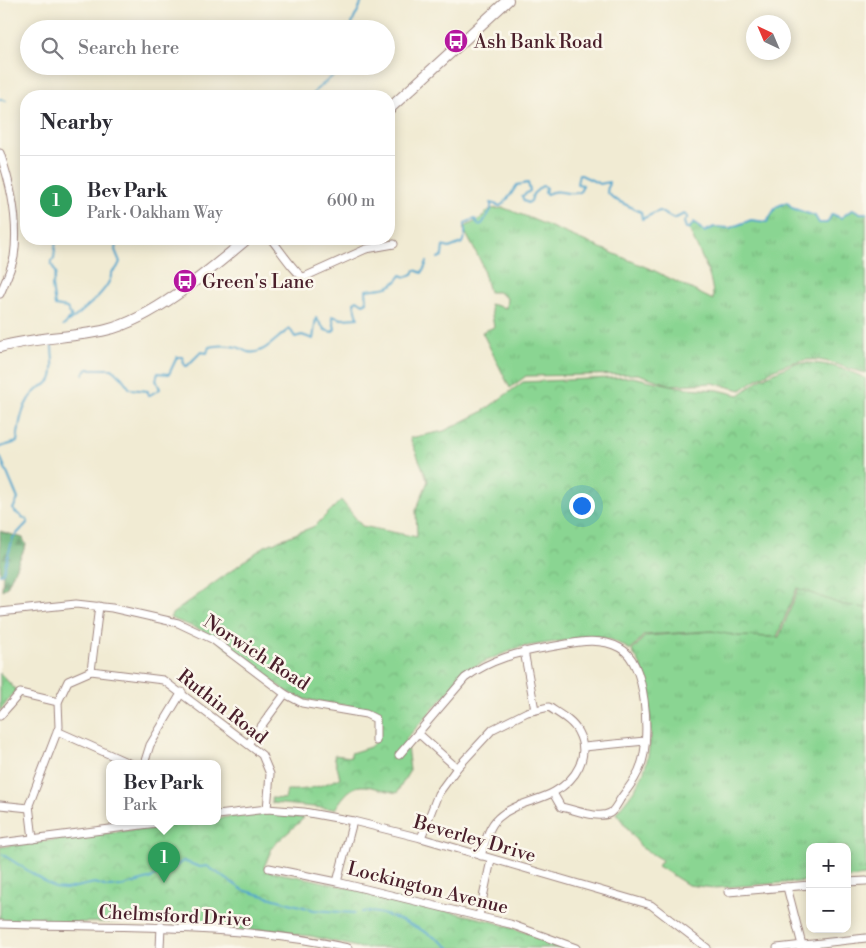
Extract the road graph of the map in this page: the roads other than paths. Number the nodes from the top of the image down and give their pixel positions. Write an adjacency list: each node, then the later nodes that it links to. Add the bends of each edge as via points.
1 (508, 0): 2 (highway)
2 (395, 104)
3 (0, 153): 7 (street, via 10,188 15,232 14,257)
4 (239, 245): 8 (highway, via 157,306 122,325)
5 (277, 245): 6 (street, via 288,257 296,273 304,277 366,249)
6 (388, 245)
7 (0, 294)
8 (0, 347)
9 (98, 606): 10 (street, Norwich Road, via 76,604); 12 (street); 14 (street, Norwich Road, via 178,623 194,630 212,639)
10 (0, 612)
11 (524, 651): 16 (street); 19 (street, via 502,658 465,678); 20 (street, via 597,640 621,648 630,655 640,673)
12 (91, 671): 13 (street, Ruthin Road, via 163,680); 15 (street, via 68,681)
13 (182, 692): 22 (street, Ruthin Road); 26 (street, via 150,744)
14 (285, 694): 21 (street, Norwich Road, via 302,703 366,714 376,719); 22 (street)
15 (58, 702): 17 (street, via 20,693); 18 (street)
16 (534, 710): 23 (street, via 549,707 564,717 578,731); 27 (street, via 494,729)
17 (0, 716)
18 (57, 731): 25 (street); 30 (street)
19 (418, 732): 24 (street); 27 (street)
20 (645, 740): 23 (street); 28 (street, via 635,778 611,813 603,816 561,807)
21 (376, 741)
22 (248, 744): 31 (street, Ruthin Road, via 262,755 270,774)
23 (584, 747): 28 (street, via 582,762 569,782)
24 (399, 755)
25 (122, 760)
26 (145, 760)
27 (456, 768): 36 (street, via 438,794)
28 (553, 793): 38 (street, via 506,811 496,819)
29 (0, 805): 30 (street)
30 (29, 808): 35 (street)
31 (267, 809): 32 (street, Beverley Drive); 33 (street, Beverley Drive)
32 (221, 815)
33 (354, 821): 36 (street, Beverley Drive); 42 (street)
34 (134, 825): 35 (street)
35 (33, 838): 37 (street)
36 (422, 838): 38 (street, Beverley Drive)
37 (0, 843)
38 (481, 856): 39 (street, Beverley Drive)
39 (491, 860): 47 (street); 55 (street, Beverley Drive, via 652,905)
40 (269, 868): 42 (street, Lockington Avenue)
41 (866, 881): 43 (street)
42 (338, 882): 47 (street, Lockington Avenue)
43 (851, 882)
44 (806, 885): 45 (street)
45 (787, 887): 46 (street); 51 (street)
46 (728, 892)
47 (479, 916): 54 (street, Lockington Avenue)
48 (0, 924): 49 (street, Chelmsford Drive)
49 (161, 926): 52 (street); 53 (street, Chelmsford Drive, via 306,939)
50 (866, 938): 51 (street)
51 (802, 945): 56 (street)
52 (160, 948)
53 (348, 948)
54 (576, 948)
55 (706, 948)
56 (776, 948)

